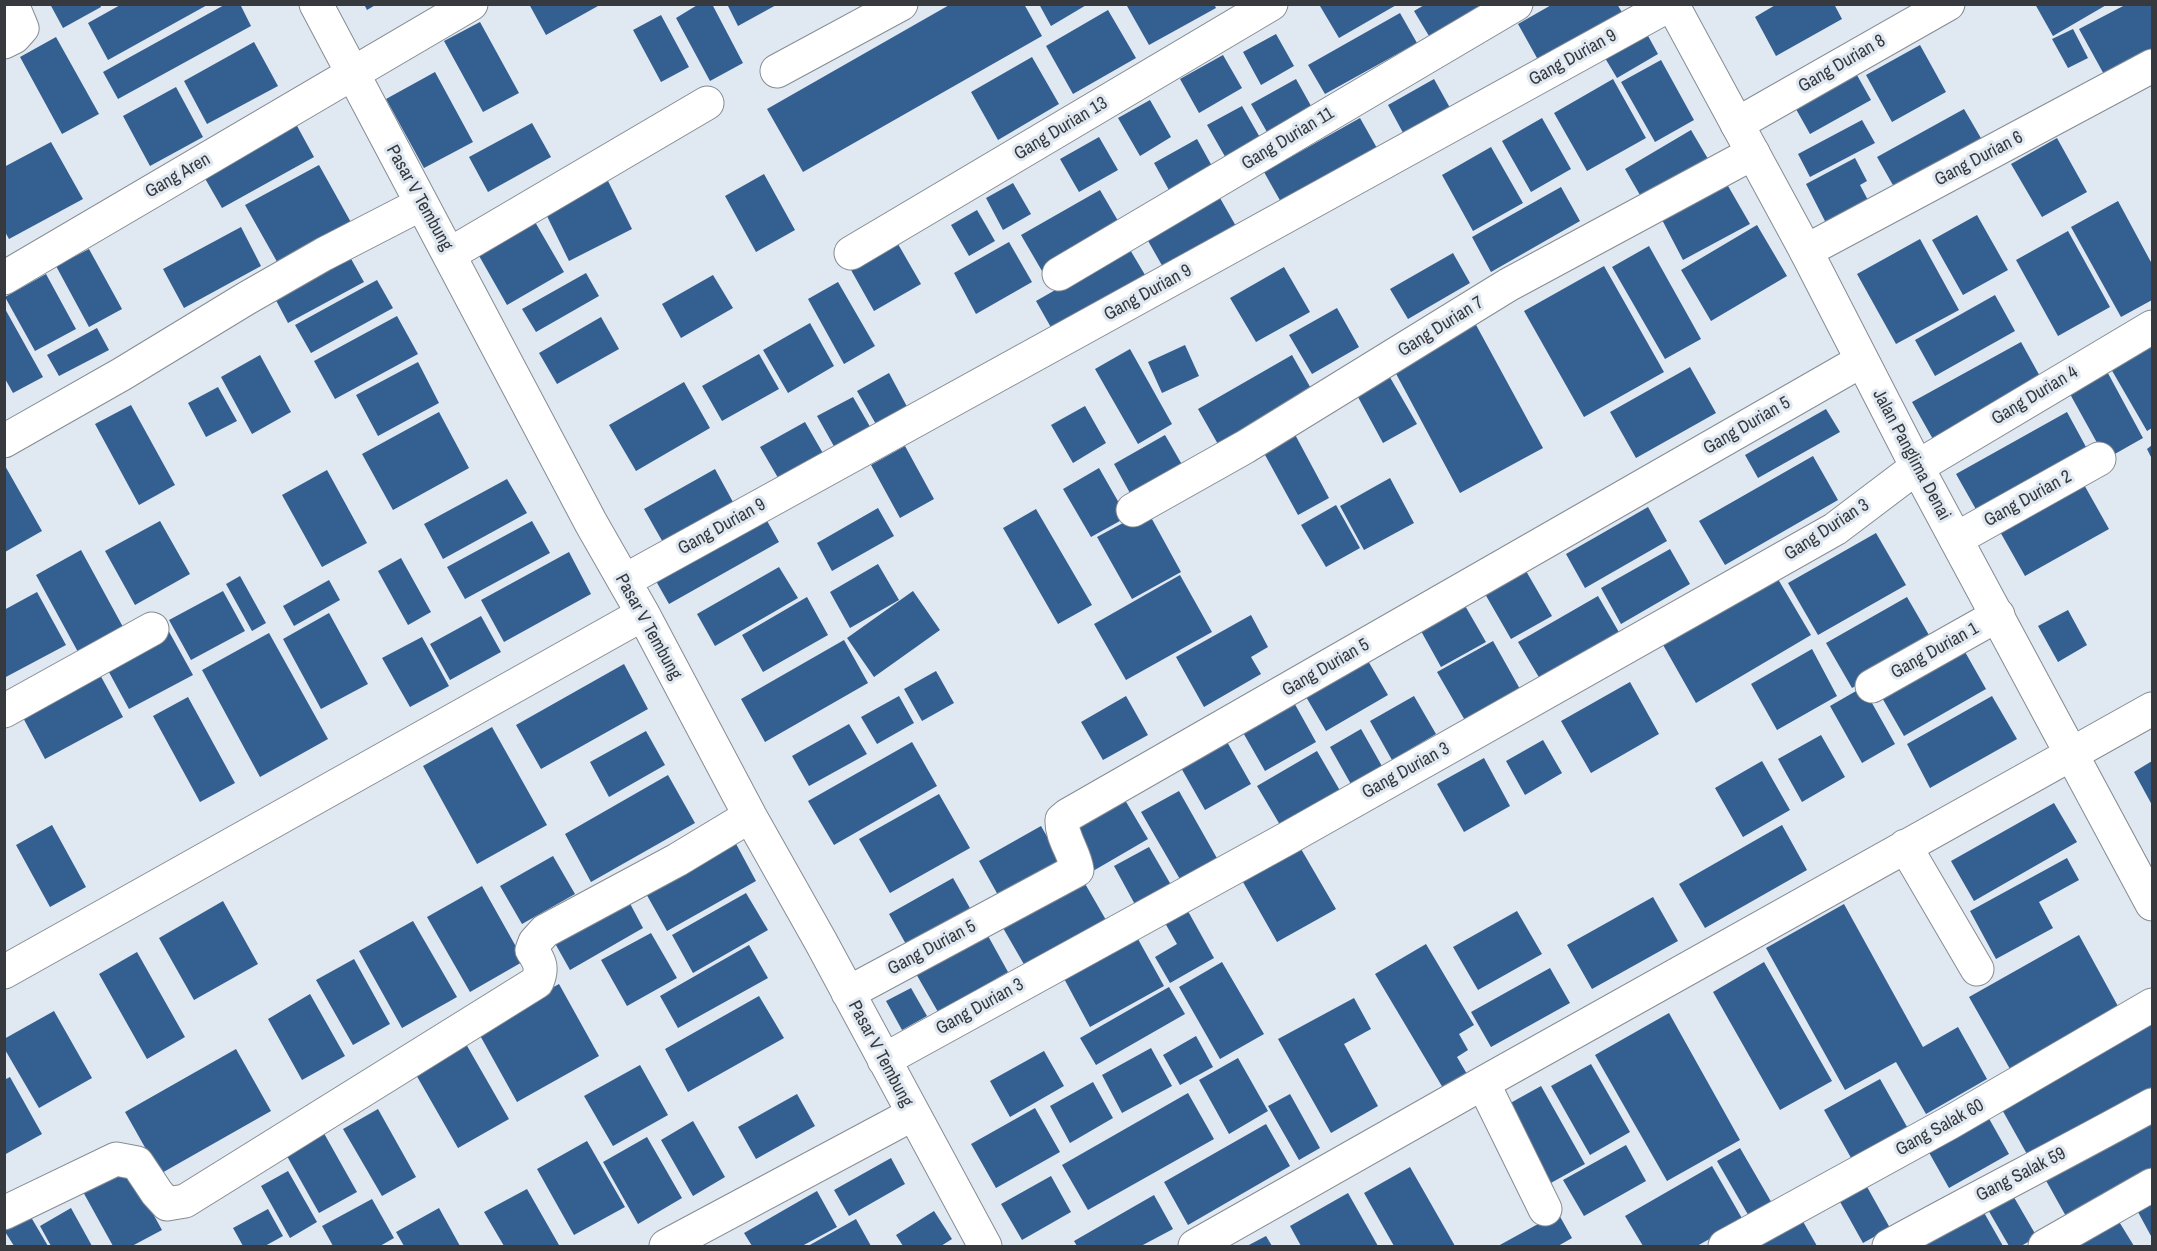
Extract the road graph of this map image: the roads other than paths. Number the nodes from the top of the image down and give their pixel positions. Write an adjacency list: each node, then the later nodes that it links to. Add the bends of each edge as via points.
1 (12, 4): 9 (street, via 22,28)
2 (316, 4): 12 (street, Pasar V Tembung)
3 (471, 4): 12 (street, Gang Aren)
4 (901, 4): 11 (street)
5 (1271, 4): 18 (street, Gang Durian 13)
6 (1516, 4): 20 (street, Gang Durian 11)
7 (1672, 4): 14 (street, Jalan Panglima Denai); 29 (street, Gang Durian 9)
8 (1948, 4): 14 (street, Gang Durian 8)
9 (4, 42)
10 (2152, 66): 17 (street, Gang Durian 6)
11 (777, 71)
12 (352, 75): 16 (street, Pasar V Tembung); 21 (street, Gang Aren)
13 (707, 103): 19 (street)
14 (1737, 124): 15 (street, Jalan Panglima Denai)
15 (1753, 153): 17 (street, Jalan Panglima Denai); 27 (street, Gang Durian 7, via 1508,285 1245,447)
16 (421, 204): 19 (street, Pasar V Tembung); 24 (street, via 314,259)
17 (1806, 251): 23 (street, Jalan Panglima Denai)
18 (851, 253)
19 (450, 254): 29 (street, Pasar V Tembung)
20 (1059, 274)
21 (4, 278)
22 (2152, 327): 26 (street, Gang Durian 4)
23 (1861, 361): 26 (street, Jalan Panglima Denai); 42 (street, Gang Durian 5, via 1068,816 1061,827 1077,870)
24 (4, 441)
25 (2099, 459): 28 (street, Gang Durian 2)
26 (1917, 467): 28 (street, Jalan Panglima Denai); 44 (street, Gang Durian 3, via 1835,529)
27 (1133, 510)
28 (1956, 539): 31 (street, Jalan Panglima Denai)
29 (624, 581): 30 (street, Pasar V Tembung)
30 (643, 614): 37 (street, Pasar V Tembung); 41 (street)
31 (1998, 615): 33 (street, Gang Durian 1); 36 (street, Jalan Panglima Denai)
32 (152, 629): 35 (street)
33 (1872, 686)
34 (2152, 709): 36 (street)
35 (4, 711)
36 (2072, 753): 38 (street); 39 (street, Jalan Panglima Denai)
37 (750, 816): 42 (street, Pasar V Tembung); 50 (street, via 545,931 532,950 541,964 537,982 185,1201 167,1204 137,1163 116,1159)
38 (1905, 846): 40 (street); 45 (street)
39 (2152, 904)
40 (1977, 969)
41 (4, 972)
42 (848, 993): 44 (street, Pasar V Tembung)
43 (2152, 1005): 54 (street, Gang Salak 60, via 1952,1122)
44 (884, 1060): 47 (street, Pasar V Tembung)
45 (1482, 1083): 49 (street); 53 (street)
46 (2152, 1105): 55 (street, Gang Salak 59)
47 (913, 1114): 51 (street); 52 (street, Pasar V Tembung)
48 (2152, 1185): 56 (street)
49 (1545, 1209)
50 (4, 1213)
51 (666, 1246)
52 (985, 1246)
53 (1195, 1246)
54 (1725, 1246)
55 (1889, 1246)
56 (2044, 1246)

